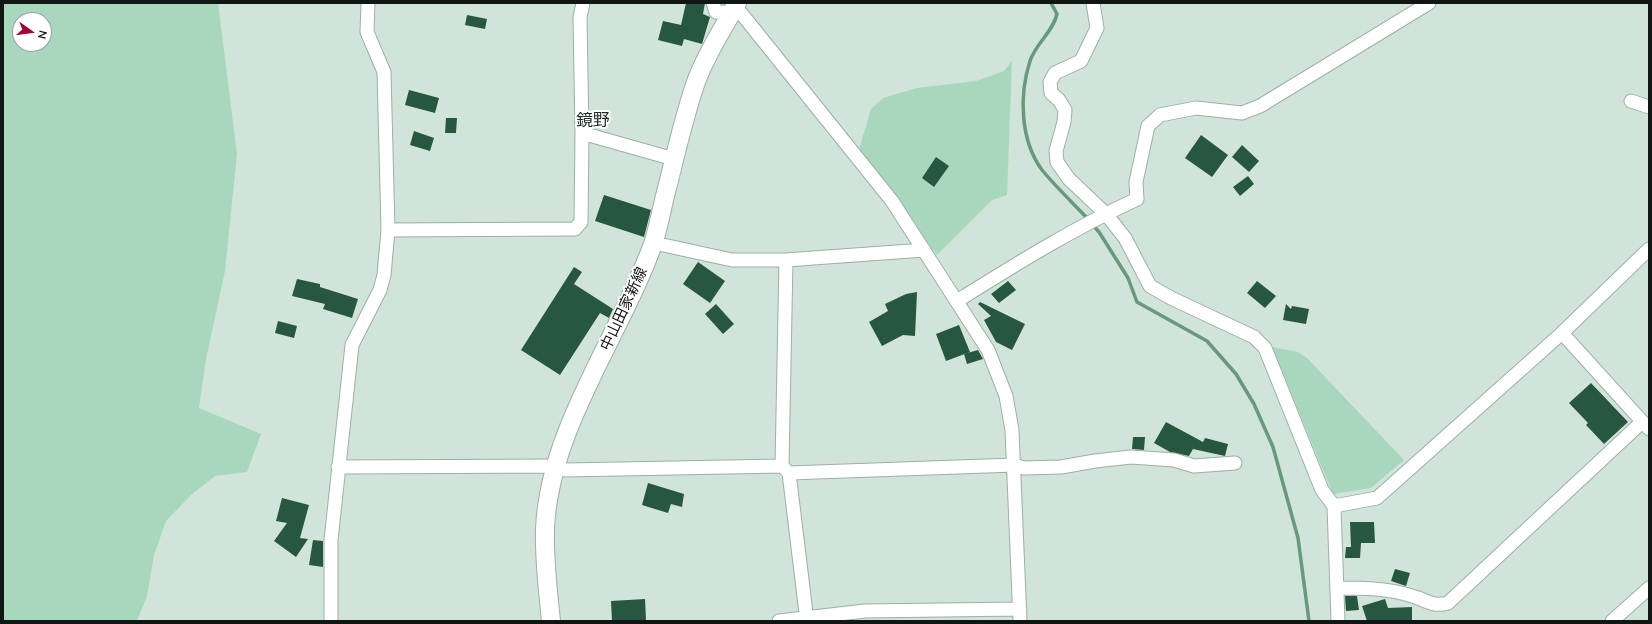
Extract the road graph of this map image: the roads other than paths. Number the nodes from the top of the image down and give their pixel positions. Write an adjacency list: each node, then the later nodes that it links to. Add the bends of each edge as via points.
1 (368, 3): 12 (street, via 367,32 384,72)
2 (583, 3): 9 (street, via 580,17)
3 (713, 3): 6 (street, via 716,12)
4 (1093, 3): 11 (street, via 1097,28 1081,61 1055,73 1050,82 1051,92 1065,110 1056,151 1057,162 1069,179)
5 (1429, 3): 11 (street, via 1260,106 1242,113 1196,108 1160,115 1148,126 1136,182 1136,199)
6 (734, 8): 10 (main road, 中山田家新線, via 708,53 696,82); 15 (street, via 741,13 807,93 892,201)
7 (1631, 102): 8 (street)
8 (1649, 107)
9 (582, 133): 10 (street); 12 (street, via 581,222 575,229)
10 (674, 159): 13 (main road, 中山田家新線)
11 (1106, 214): 17 (street, via 1031,254); 25 (street, via 1125,238 1150,286 1254,337 1265,348 1322,490)
12 (388, 230): 23 (street, via 380,290 352,345)
13 (654, 243): 16 (street, via 732,260); 22 (main road, 中山田家新線, via 574,416)
14 (1649, 249): 18 (street)
15 (924, 250): 16 (street); 17 (street)
16 (786, 260): 24 (street)
17 (957, 301): 21 (street, via 988,350 1006,396 1012,430)
18 (1562, 333): 19 (street); 25 (street, via 1377,498)
19 (1646, 426): 26 (street, via 1448,603 1438,606 1414,596 1392,591)
20 (1235, 463): 21 (street, via 1194,466 1174,460 1131,457 1061,467 1024,468)
21 (1014, 465): 24 (street); 28 (street)
22 (557, 466): 23 (street); 24 (street, via 565,470); 31 (main road, 中山田家新線, via 545,528 546,575)
23 (338, 467): 30 (street, via 331,540)
24 (785, 470): 29 (street)
25 (1334, 506): 26 (street)
26 (1337, 588): 33 (street)
27 (1649, 588): 34 (street)
28 (1020, 615): 29 (street, via 865,610)
29 (806, 619): 32 (street)
30 (331, 621)
31 (551, 621)
32 (779, 621)
33 (1338, 621)
34 (1612, 621)

